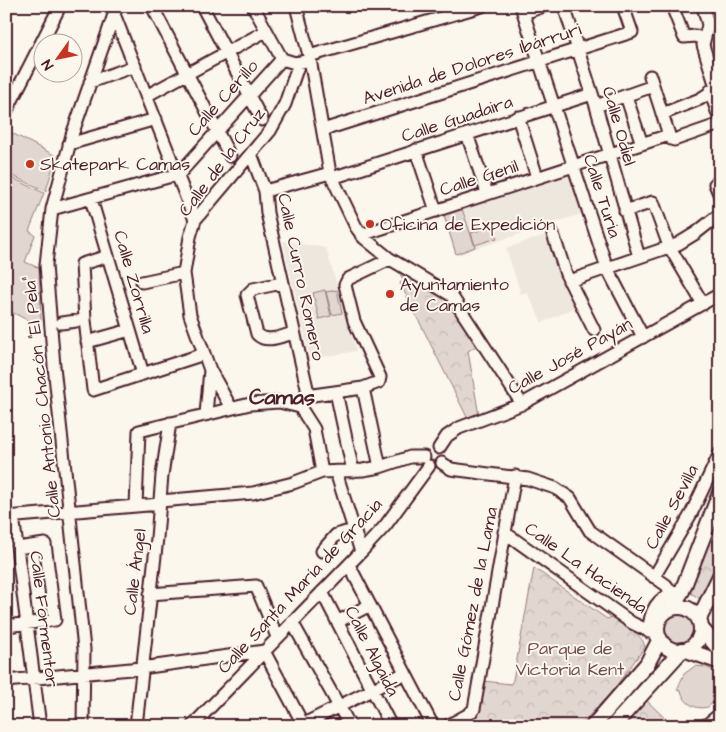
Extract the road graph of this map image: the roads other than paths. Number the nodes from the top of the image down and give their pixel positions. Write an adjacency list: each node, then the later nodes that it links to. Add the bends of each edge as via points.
1 (60, 6): 31 (street)
2 (152, 6): 22 (street)
3 (202, 6): 17 (street)
4 (253, 6): 14 (street)
5 (296, 6): 19 (street)
6 (482, 6): 19 (street)
7 (544, 6): 13 (street)
8 (564, 6): 16 (street, Calle Odiel)
9 (623, 6): 16 (street, Avenida de Dolores Ibárruri, via 632,32)
10 (672, 6): 15 (street, via 684,37)
11 (703, 6): 15 (street, via 708,25)
12 (116, 10): 21 (street); 23 (street, Calle Antonio Chacón "El Pela")
13 (522, 10): 20 (street, Calle Turia)
14 (266, 30): 17 (street); 18 (street)
15 (703, 39): 24 (street)
16 (578, 49): 20 (street, Avenida de Dolores Ibárruri); 25 (street, Calle Odiel)
17 (226, 52): 22 (street); 27 (street)
18 (282, 59): 19 (street); 27 (street, Calle Cerillo)
19 (306, 59): 38 (street); 45 (street, Calle de la Cruz, via 280,115)
20 (540, 62): 29 (street, Calle Turia); 38 (street, Avenida de Dolores Ibárruri)
21 (135, 66): 23 (street); 26 (street)
22 (187, 74): 26 (street); 39 (street)
23 (90, 82): 42 (street, Calle Antonio Chacón "El Pela")
24 (716, 88): 32 (street, via 700,99); 36 (street)
25 (592, 94): 29 (street, Calle Guadaira); 30 (street, Calle Odiel)
26 (146, 96): 34 (street)
27 (249, 96): 35 (street); 39 (street, Calle Cerillo)
28 (626, 96): 30 (street); 32 (street, via 651,81); 43 (street)
29 (554, 106): 33 (street, Calle Guadaira); 48 (street, Calle Turia)
30 (596, 106): 46 (street, Calle Odiel)
31 (6, 112)
32 (662, 114): 41 (street)
33 (518, 117): 40 (street, Calle Guadaira); 51 (street)
34 (156, 119): 42 (street); 49 (street)
35 (262, 120)
36 (720, 120)
37 (720, 124): 41 (street, Calle Genil, via 674,140)
38 (323, 130): 50 (street)
39 (216, 132): 47 (street); 49 (street, Calle Cerillo)
40 (467, 134): 44 (street, Calle Guadaira); 54 (street)
41 (669, 135): 43 (street, Calle Genil)
42 (69, 144): 57 (street, Calle Antonio Chacón "El Pela")
43 (642, 144): 46 (street, Calle Genil)
44 (416, 150): 50 (street, Calle Guadaira); 58 (street)
45 (252, 154): 53 (street, Calle Curro Romero); 61 (street, Calle de la Cruz)
46 (608, 154): 48 (street, Calle Genil); 59 (street, Calle Odiel)
47 (230, 156)
48 (574, 166): 51 (street, Calle Genil); 68 (street, Calle Turia)
49 (179, 174): 56 (street); 61 (street)
50 (331, 176): 53 (street, Calle Guadaira); 63 (street)
51 (537, 177): 54 (street, Calle Genil)
52 (720, 180): 55 (street, via 716,184)
53 (265, 192): 72 (street, Calle Curro Romero)
54 (487, 193): 58 (street, Calle Genil)
55 (720, 196)
56 (92, 199): 57 (street); 65 (street, Calle Zorrilla)
57 (52, 210): 105 (street, Calle Antonio Chacón "El Pela", via 46,265 47,295)
58 (436, 210): 63 (street, Calle Genil)
59 (625, 211): 64 (street, via 653,202); 66 (street, Calle Odiel)
60 (720, 214): 64 (street, via 696,233)
61 (195, 220): 69 (street, Calle de la Cruz)
62 (553, 234): 70 (street)
63 (361, 235): 67 (street)
64 (669, 246): 66 (street); 74 (street)
65 (108, 256): 75 (street, via 82,264); 77 (street, Calle Zorrilla)
66 (639, 256): 68 (street)
67 (390, 259): 85 (street, via 344,284 354,321 380,380); 88 (street, via 451,295)
68 (607, 268): 70 (street); 80 (street, Calle Turia)
69 (184, 273): 71 (street); 82 (street, Calle de la Cruz, via 190,315)
70 (569, 281): 78 (street)
71 (142, 282)
72 (282, 283): 79 (street, Calle Curro Romero); 79 (street, via 253,289 247,295 257,334 261,338)
73 (720, 294): 74 (street, Calle José Payán)
74 (703, 304): 80 (street, Calle José Payán)
75 (85, 320): 76 (street); 81 (street)
76 (61, 322)
77 (130, 330): 81 (street); 84 (street, Calle Zorrilla)
78 (594, 330)
79 (294, 333): 87 (street, Calle Curro Romero)
80 (642, 337): 88 (street, Calle José Payán)
81 (87, 342): 84 (street, via 92,390)
82 (204, 354): 83 (street, Calle de la Cruz); 84 (street)
83 (210, 370): 90 (street, Calle de la Cruz); 91 (street, Calle de la Cruz)
84 (143, 374)
85 (363, 388): 86 (street); 97 (street)
86 (336, 392): 87 (street); 98 (street)
87 (306, 396): 89 (street)
88 (522, 404): 93 (street, Calle José Payán, via 459,428 447,436)
89 (300, 407): 90 (street, via 274,402); 99 (street, via 314,429)
90 (231, 408): 91 (street)
91 (206, 414): 92 (street)
92 (170, 423): 103 (street, Calle Ángel); 104 (street, via 138,433)
93 (439, 448): 95 (street, via 430,447 426,451); 96 (street, via 444,455)
94 (720, 453): 114 (street, Calle Sevilla, via 691,514)
95 (426, 461): 96 (street, via 437,467); 97 (street, via 410,457); 111 (street, Calle Santa María de Gracia, via 389,520)
96 (442, 463): 101 (street, via 451,469)
97 (380, 467): 98 (street)
98 (353, 471): 100 (street)
99 (322, 472): 100 (street); 103 (street, via 253,493)
100 (336, 472): 107 (street)
101 (515, 476): 108 (street, Calle Gómez de la Lama); 114 (street, via 548,484 564,493 590,531)
102 (720, 494): 116 (main road)
103 (160, 502): 104 (street); 117 (street, Calle Ángel)
104 (136, 506): 105 (street)
105 (71, 513): 106 (street); 132 (street, Calle Antonio Chacón "El Pela")
106 (10, 517): 109 (street, Calle Formentor)
107 (353, 530): 110 (street, via 336,535); 111 (street)
108 (504, 532): 125 (street, Calle La Hacienda, via 632,623); 147 (street, Calle Gómez de la Lama, via 474,709)
109 (17, 548): 123 (street, Calle Formentor); 123 (street, via 45,544 55,620)
110 (322, 551)
111 (361, 552): 112 (street, Calle Santa María de Gracia)
112 (348, 565): 115 (street, Calle Santa María de Gracia); 118 (street)
113 (720, 576): 122 (main road)
114 (654, 577): 116 (street)
115 (322, 592): 120 (street, Calle Santa María de Gracia); 121 (street, Calle Algaida)
116 (677, 592): 119 (main road); 125 (street, via 659,601 652,610)
117 (150, 594): 126 (street, via 256,586); 131 (street, Calle Ángel)
118 (370, 605): 121 (street); 133 (street)
119 (670, 609): 122 (main road, via 686,608); 125 (main road, via 660,618)
120 (292, 622): 126 (street, Calle Santa María de Gracia); 137 (street)
121 (337, 622): 136 (street, Calle Algaida)
122 (700, 623): 127 (main road, via 698,640); 128 (main road)
123 (28, 624): 124 (street); 134 (street, Calle Formentor)
124 (6, 626)
125 (656, 636): 127 (main road, via 669,648); 148 (main road, via 647,664)
126 (277, 637): 129 (street, Calle Santa María de Gracia)
127 (684, 650): 130 (main road); 149 (main road)
128 (720, 650)
129 (264, 651): 131 (street); 139 (street, Calle Santa María de Gracia); 140 (street)
130 (720, 662)
131 (141, 668): 132 (street); 143 (street, Calle Ángel)
132 (84, 673): 134 (street); 142 (street, Calle Antonio Chacón "El Pela")
133 (405, 673): 136 (street); 146 (street)
134 (35, 678): 135 (street); 141 (street, Calle Formentor)
135 (6, 681)
136 (372, 689): 137 (street); 145 (street, Calle Algaida)
137 (339, 706): 140 (street); 144 (street)
138 (720, 714): 150 (street)
139 (193, 725)
140 (304, 725)
141 (40, 726)
142 (83, 726)
143 (136, 726)
144 (350, 726)
145 (391, 726)
146 (433, 726)
147 (447, 726)
148 (593, 726)
149 (613, 726)
150 (705, 726)

